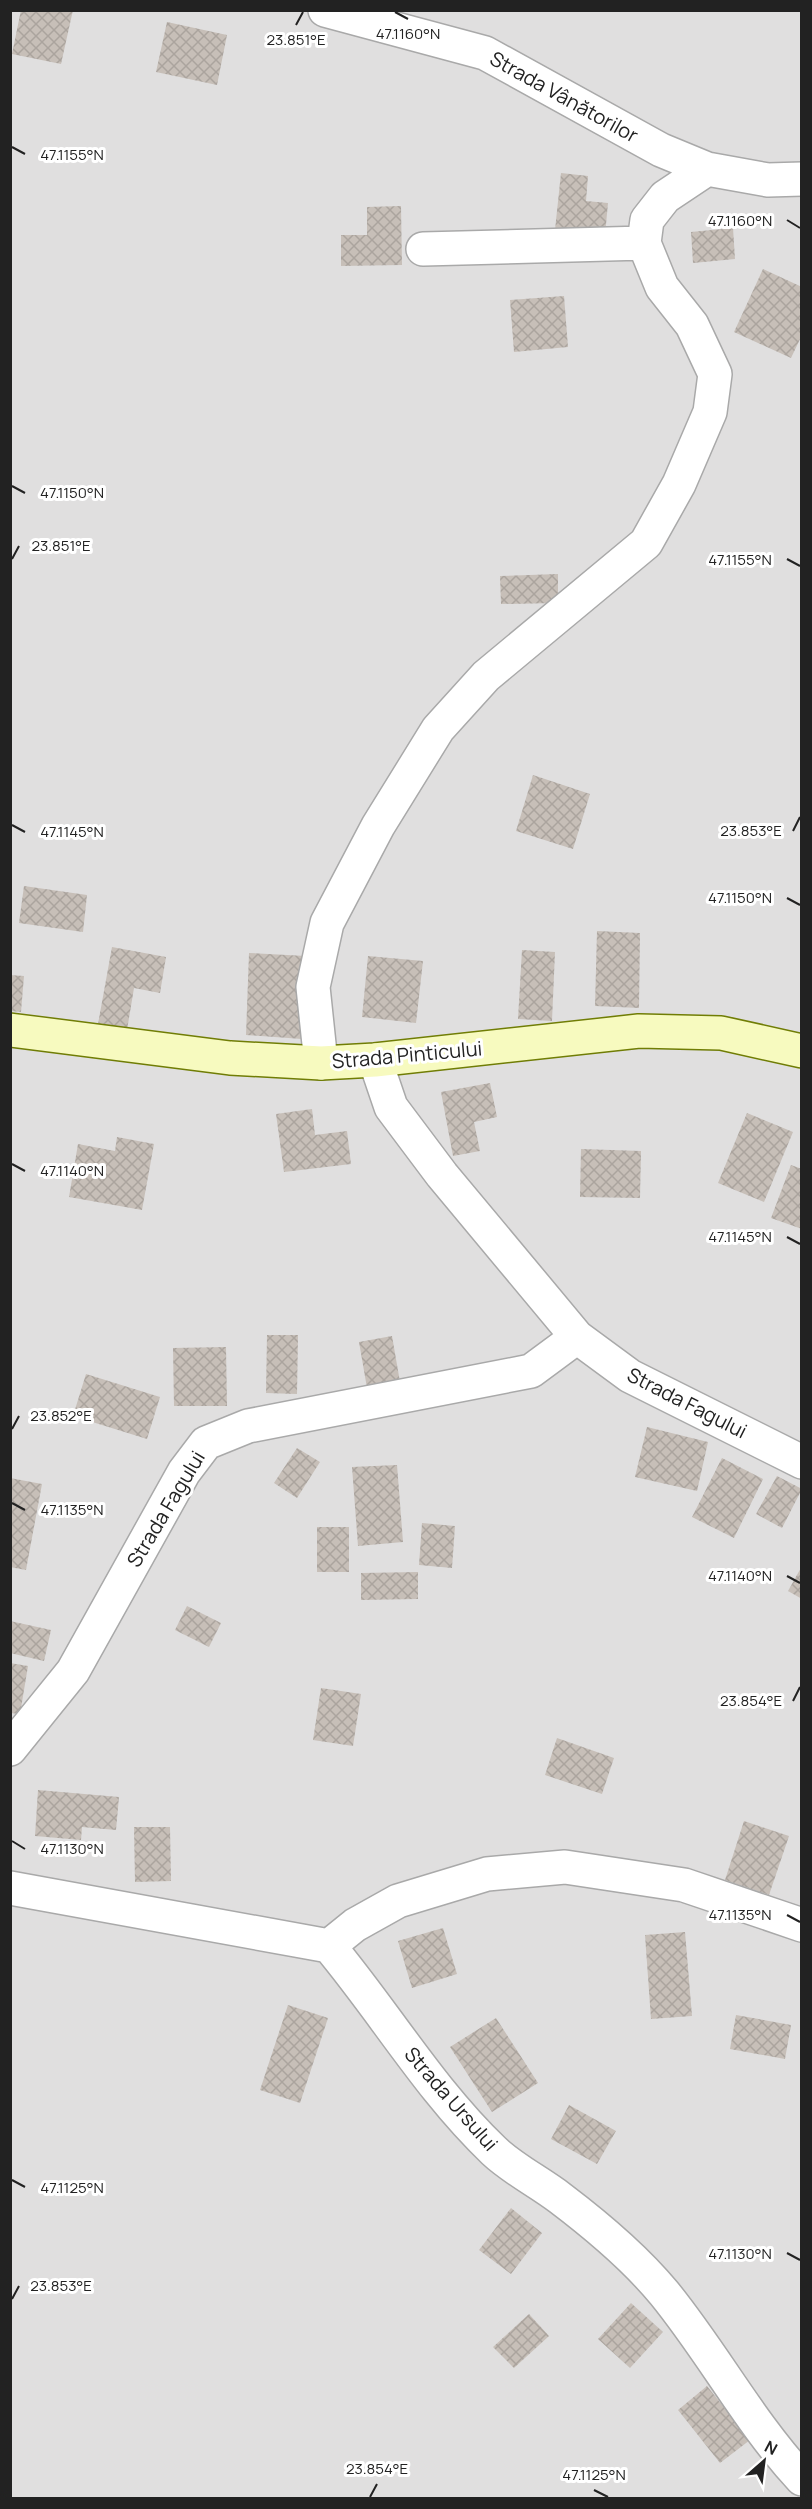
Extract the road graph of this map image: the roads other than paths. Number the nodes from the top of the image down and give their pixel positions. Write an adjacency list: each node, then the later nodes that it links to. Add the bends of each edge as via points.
1 (325, 10): 2 (street, Strada Vânătorilor, via 485,53 661,150)
2 (707, 170): 3 (street, Strada Vânătorilor, via 768,180); 4 (street, via 665,197 647,220)
3 (801, 179)
4 (644, 243): 5 (street); 9 (street, via 662,287 692,325 715,374 710,412 679,484 646,543 486,676 438,729 378,826 327,923 312,987)
5 (423, 249)
6 (10, 1030): 9 (main road, Strada Pinticului, via 231,1058)
7 (801, 1051): 8 (main road, Strada Pinticului, via 722,1033 639,1031)
8 (375, 1060): 9 (main road, Strada Pinticului); 10 (street, Strada Fagului, via 391,1107 442,1175)
9 (321, 1063)
10 (577, 1337): 11 (street, Strada Fagului, via 630,1376); 12 (street, Strada Fagului, via 531,1371 248,1426 206,1443 184,1472 73,1671)
11 (801, 1462)
12 (10, 1749)
13 (10, 1888): 15 (street)
14 (801, 1925): 15 (street, via 684,1885 565,1867 487,1874 398,1901 355,1925)
15 (329, 1946): 16 (street, Strada Ursului, via 450,2103 495,2152 571,2207 615,2244 663,2293)
16 (798, 2471)

